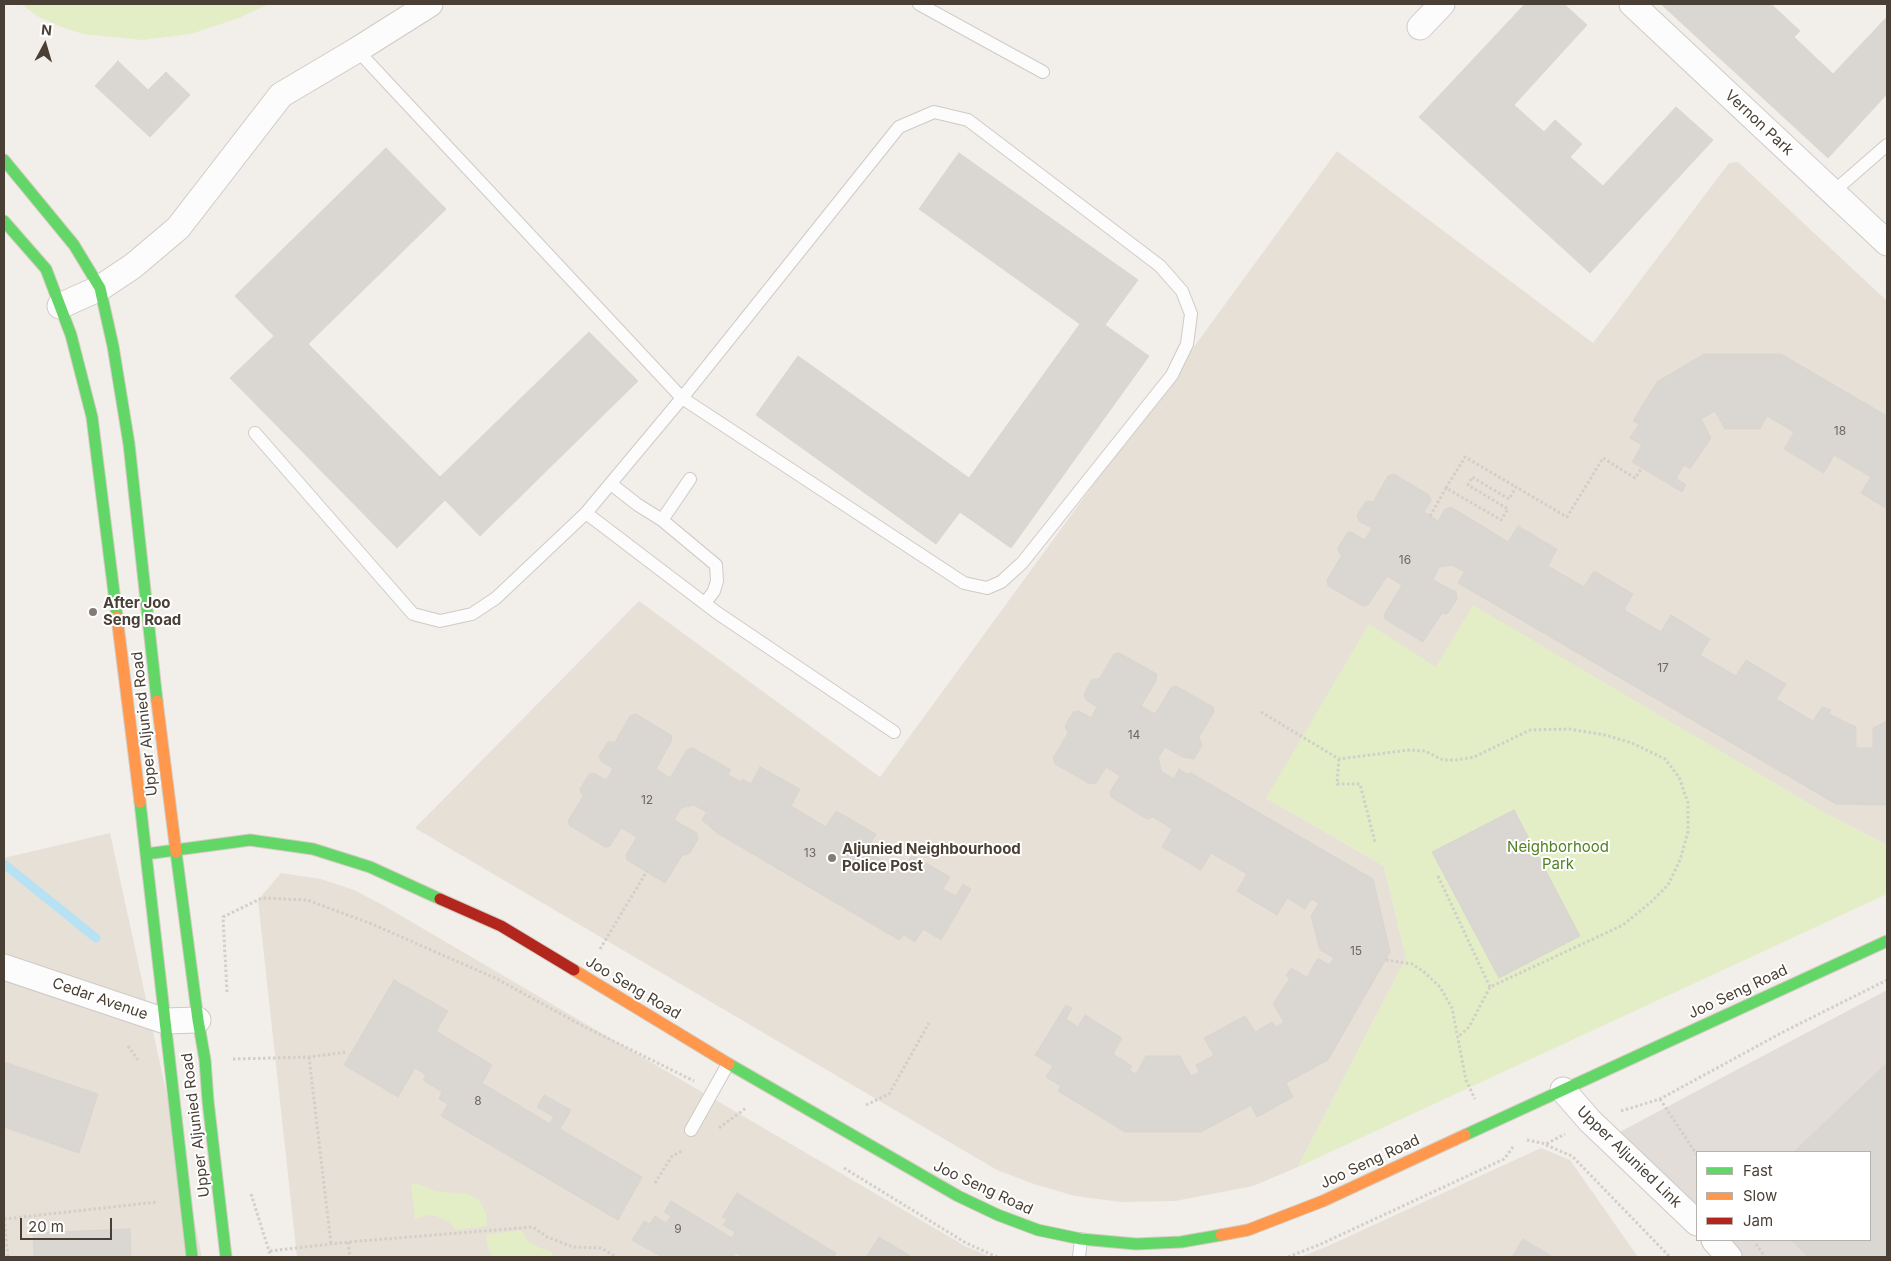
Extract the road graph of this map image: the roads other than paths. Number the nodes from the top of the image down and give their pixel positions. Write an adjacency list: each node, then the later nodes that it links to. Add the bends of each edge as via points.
1 (430, 4): 6 (street)
2 (919, 4): 7 (lane)
3 (1442, 4): 5 (street)
4 (1632, 4): 10 (street, Vernon Park)
5 (1420, 27)
6 (357, 50): 13 (street, via 281,95 178,228); 15 (lane)
7 (1043, 72)
8 (1887, 146): 10 (lane)
9 (4, 160): 13 (main road, Upper Aljunied Road, via 74,245)
10 (1832, 192): 12 (street, Vernon Park)
11 (4, 221): 14 (main road, Upper Aljunied Road, via 46,269)
12 (1887, 243)
13 (100, 288): 14 (street); 23 (main road, Upper Aljunied Road, via 130,444)
14 (60, 306): 24 (main road, Upper Aljunied Road, via 71,335 92,417)
15 (682, 398): 15 (lane, via 964,583 987,588 1001,582 1022,563 1172,375 1187,344 1190,314 1182,291 1160,266 968,120 934,112 899,127); 18 (lane)
16 (255, 433): 19 (lane, via 413,614 440,621 472,614 496,598)
17 (690, 479): 20 (lane)
18 (611, 484): 19 (lane); 20 (lane)
19 (586, 513): 21 (lane)
20 (662, 520): 21 (lane, via 716,565 717,581)
21 (705, 603): 22 (lane)
22 (894, 732)
23 (176, 849): 24 (main road, Joo Seng Road); 27 (main road, Upper Aljunied Road); 29 (main road, Joo Seng Road, via 250,840 313,849 370,866 501,926)
24 (146, 854): 28 (main road, Upper Aljunied Road)
25 (1887, 941): 30 (main road, Joo Seng Road)
26 (4, 967): 28 (street, Cedar Avenue)
27 (198, 1020): 28 (street, Cedar Avenue); 35 (main road, Upper Aljunied Road)
28 (165, 1021): 34 (main road, Upper Aljunied Road)
29 (728, 1064): 31 (lane); 33 (main road, Joo Seng Road, via 958,1196 1038,1230)
30 (1563, 1090): 32 (street, Upper Aljunied Link); 33 (main road, Joo Seng Road, via 1323,1201 1248,1230 1181,1242 1136,1244)
31 (691, 1130)
32 (1696, 1222)
33 (1081, 1239): 36 (lane)
34 (192, 1257)
35 (226, 1257)
36 (1079, 1257)

